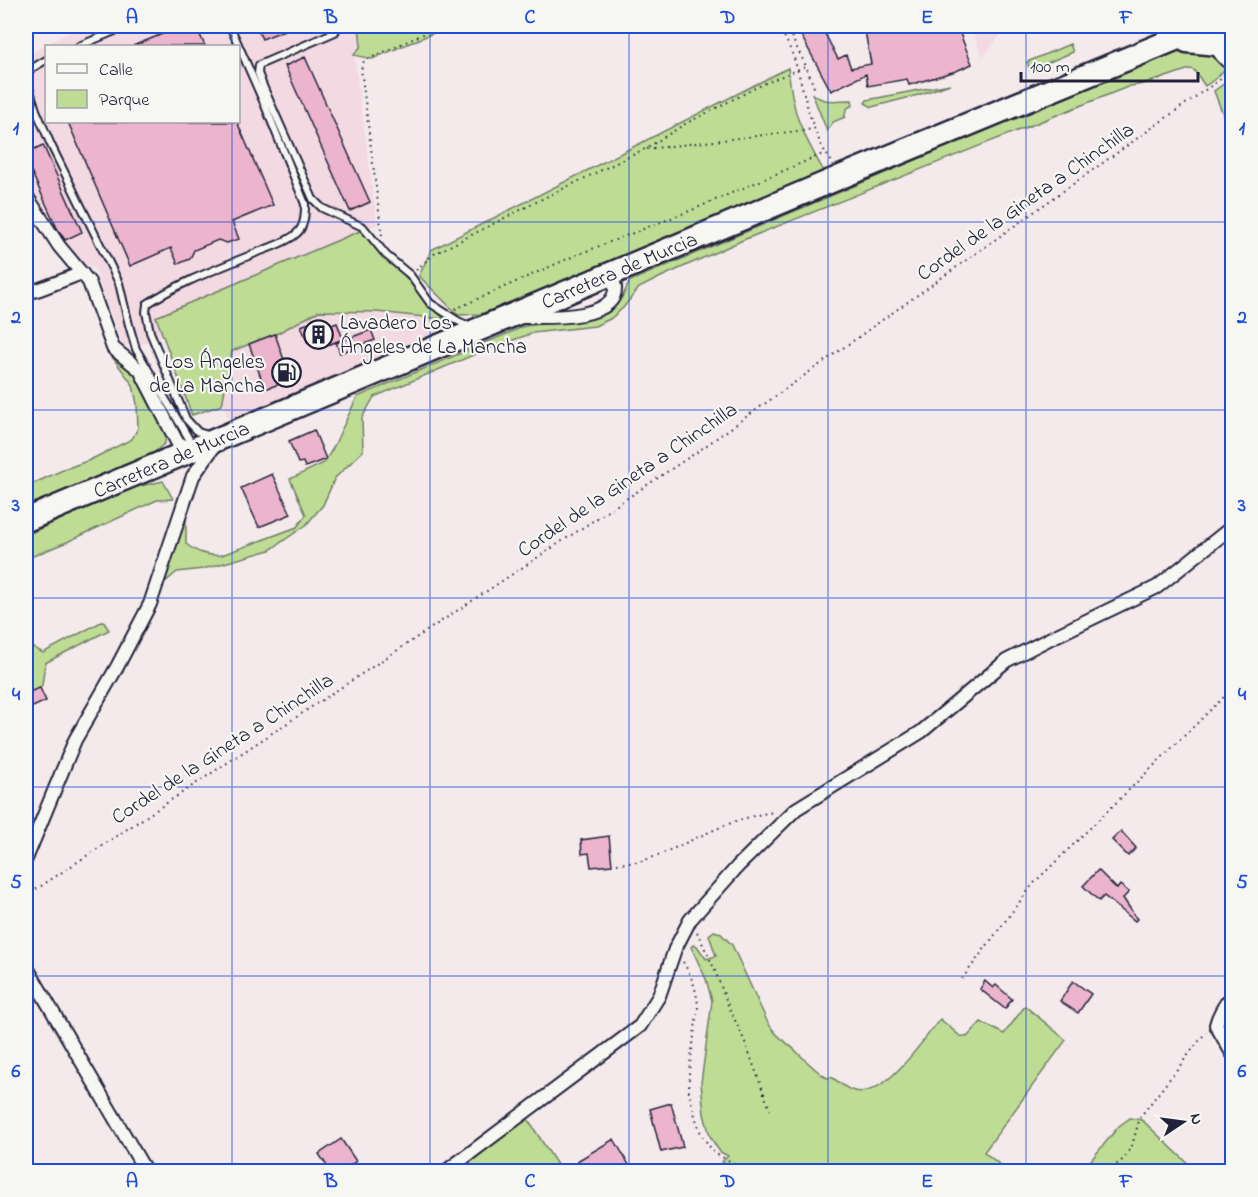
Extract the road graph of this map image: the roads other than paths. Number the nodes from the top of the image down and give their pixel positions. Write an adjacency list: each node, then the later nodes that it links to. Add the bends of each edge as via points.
1 (127, 26): 5 (lane)
2 (230, 26): 6 (lane)
3 (338, 26): 13 (lane, via 335,32 260,65 258,73 312,199 322,208 363,227 386,255 410,275 430,303)
4 (1187, 31): 8 (highway, via 1187,41); 13 (highway, Carretera de Murcia, via 837,165 610,274)
5 (81, 45)
6 (238, 45)
7 (240, 49): 14 (lane, via 305,204 304,220 297,234 164,293 147,304 146,312 150,332 186,419 198,432)
8 (1224, 50)
9 (45, 61): 15 (lane, via 29,70 27,81 36,110 119,283 136,349)
10 (26, 195): 11 (street)
11 (82, 273): 12 (street); 15 (street, via 89,282 113,348 140,370 177,442)
12 (26, 293)
13 (478, 330): 14 (highway, Carretera de Murcia)
14 (220, 438): 15 (highway, Carretera de Murcia); 18 (street, via 193,476 150,604 75,740)
15 (193, 449): 16 (highway, Carretera de Murcia)
16 (26, 520)
17 (1233, 527): 23 (street, via 1157,587 1006,661 921,732 796,809 690,920 659,996 640,1026)
18 (26, 859)
19 (26, 966): 22 (street)
20 (1233, 996): 21 (street, via 1218,1015 1216,1025)
21 (1233, 1053)
22 (146, 1172)
23 (446, 1172)

